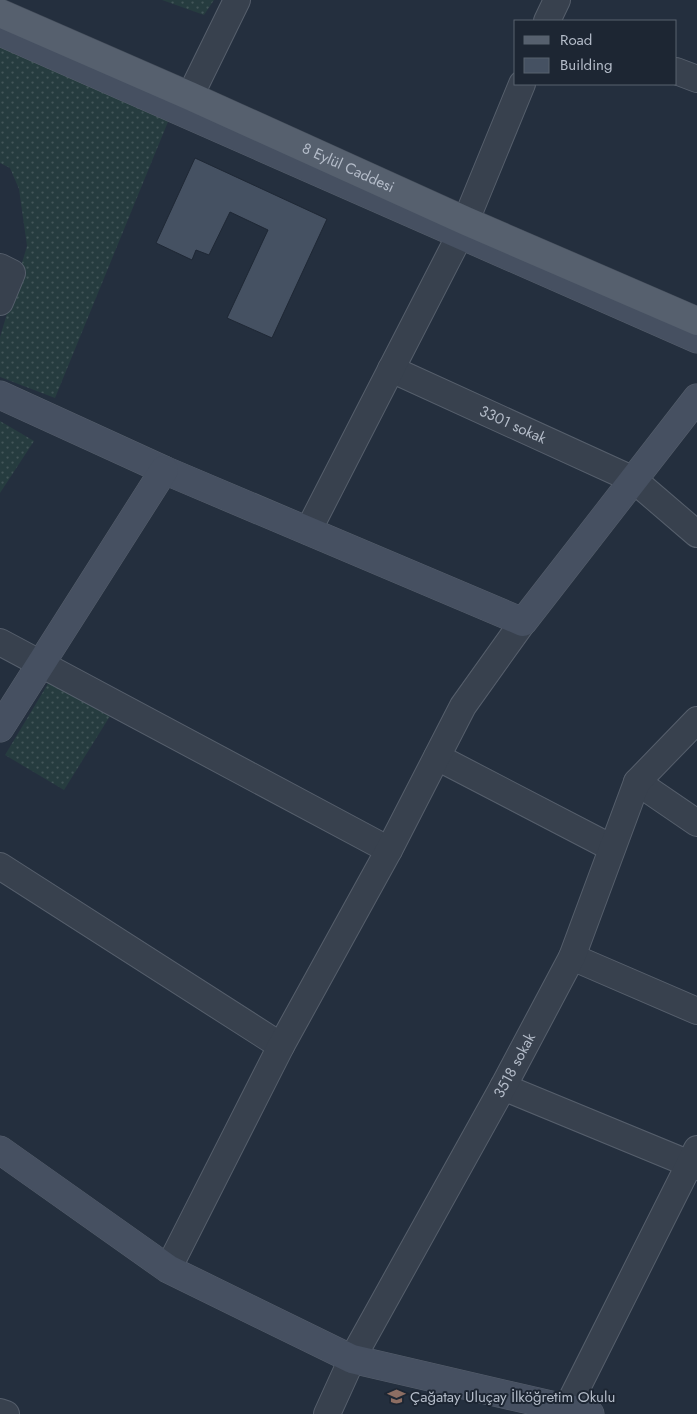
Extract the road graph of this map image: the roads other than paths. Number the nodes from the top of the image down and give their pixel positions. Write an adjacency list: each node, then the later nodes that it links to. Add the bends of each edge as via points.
1 (237, 0): 7 (street)
2 (0, 13): 7 (main road, 8 Eylül Caddesi)
3 (0, 32): 8 (street)
4 (677, 71): 5 (street)
5 (697, 79)
6 (522, 85): 8 (street)
7 (190, 96): 8 (main road, 8 Eylül Caddesi)
8 (463, 228): 11 (main road, 8 Eylül Caddesi); 12 (street); 13 (street)
9 (6, 270): 10 (street)
10 (0, 302)
11 (697, 321)
12 (697, 339)
13 (391, 369): 17 (street, 3301 sokak); 18 (street)
14 (0, 395): 16 (street)
15 (697, 398): 17 (street)
16 (164, 470): 18 (street); 22 (street)
17 (634, 480): 19 (street, 3301 sokak); 20 (street)
18 (308, 531): 20 (street)
19 (697, 534)
20 (523, 622): 25 (street, via 463,706)
21 (0, 642): 22 (street)
22 (40, 665): 24 (street); 29 (street)
23 (697, 720): 26 (street, 3518 sokak)
24 (0, 728)
25 (437, 757): 28 (street); 29 (street)
26 (637, 782): 27 (street); 28 (street, 3518 sokak)
27 (697, 823)
28 (612, 848): 31 (street, 3518 sokak)
29 (389, 850): 33 (street)
30 (0, 866): 33 (street)
31 (572, 957): 32 (street); 34 (street, 3518 sokak)
32 (697, 1011)
33 (281, 1046): 37 (street)
34 (502, 1087): 36 (street); 38 (street, 3518 sokak)
35 (0, 1150): 37 (street)
36 (694, 1160): 39 (street)
37 (168, 1269): 38 (street)
38 (352, 1359): 39 (street); 42 (street, 3518 sokak)
39 (578, 1411)
40 (0, 1412): 41 (street)
41 (6, 1414)
42 (327, 1414)

